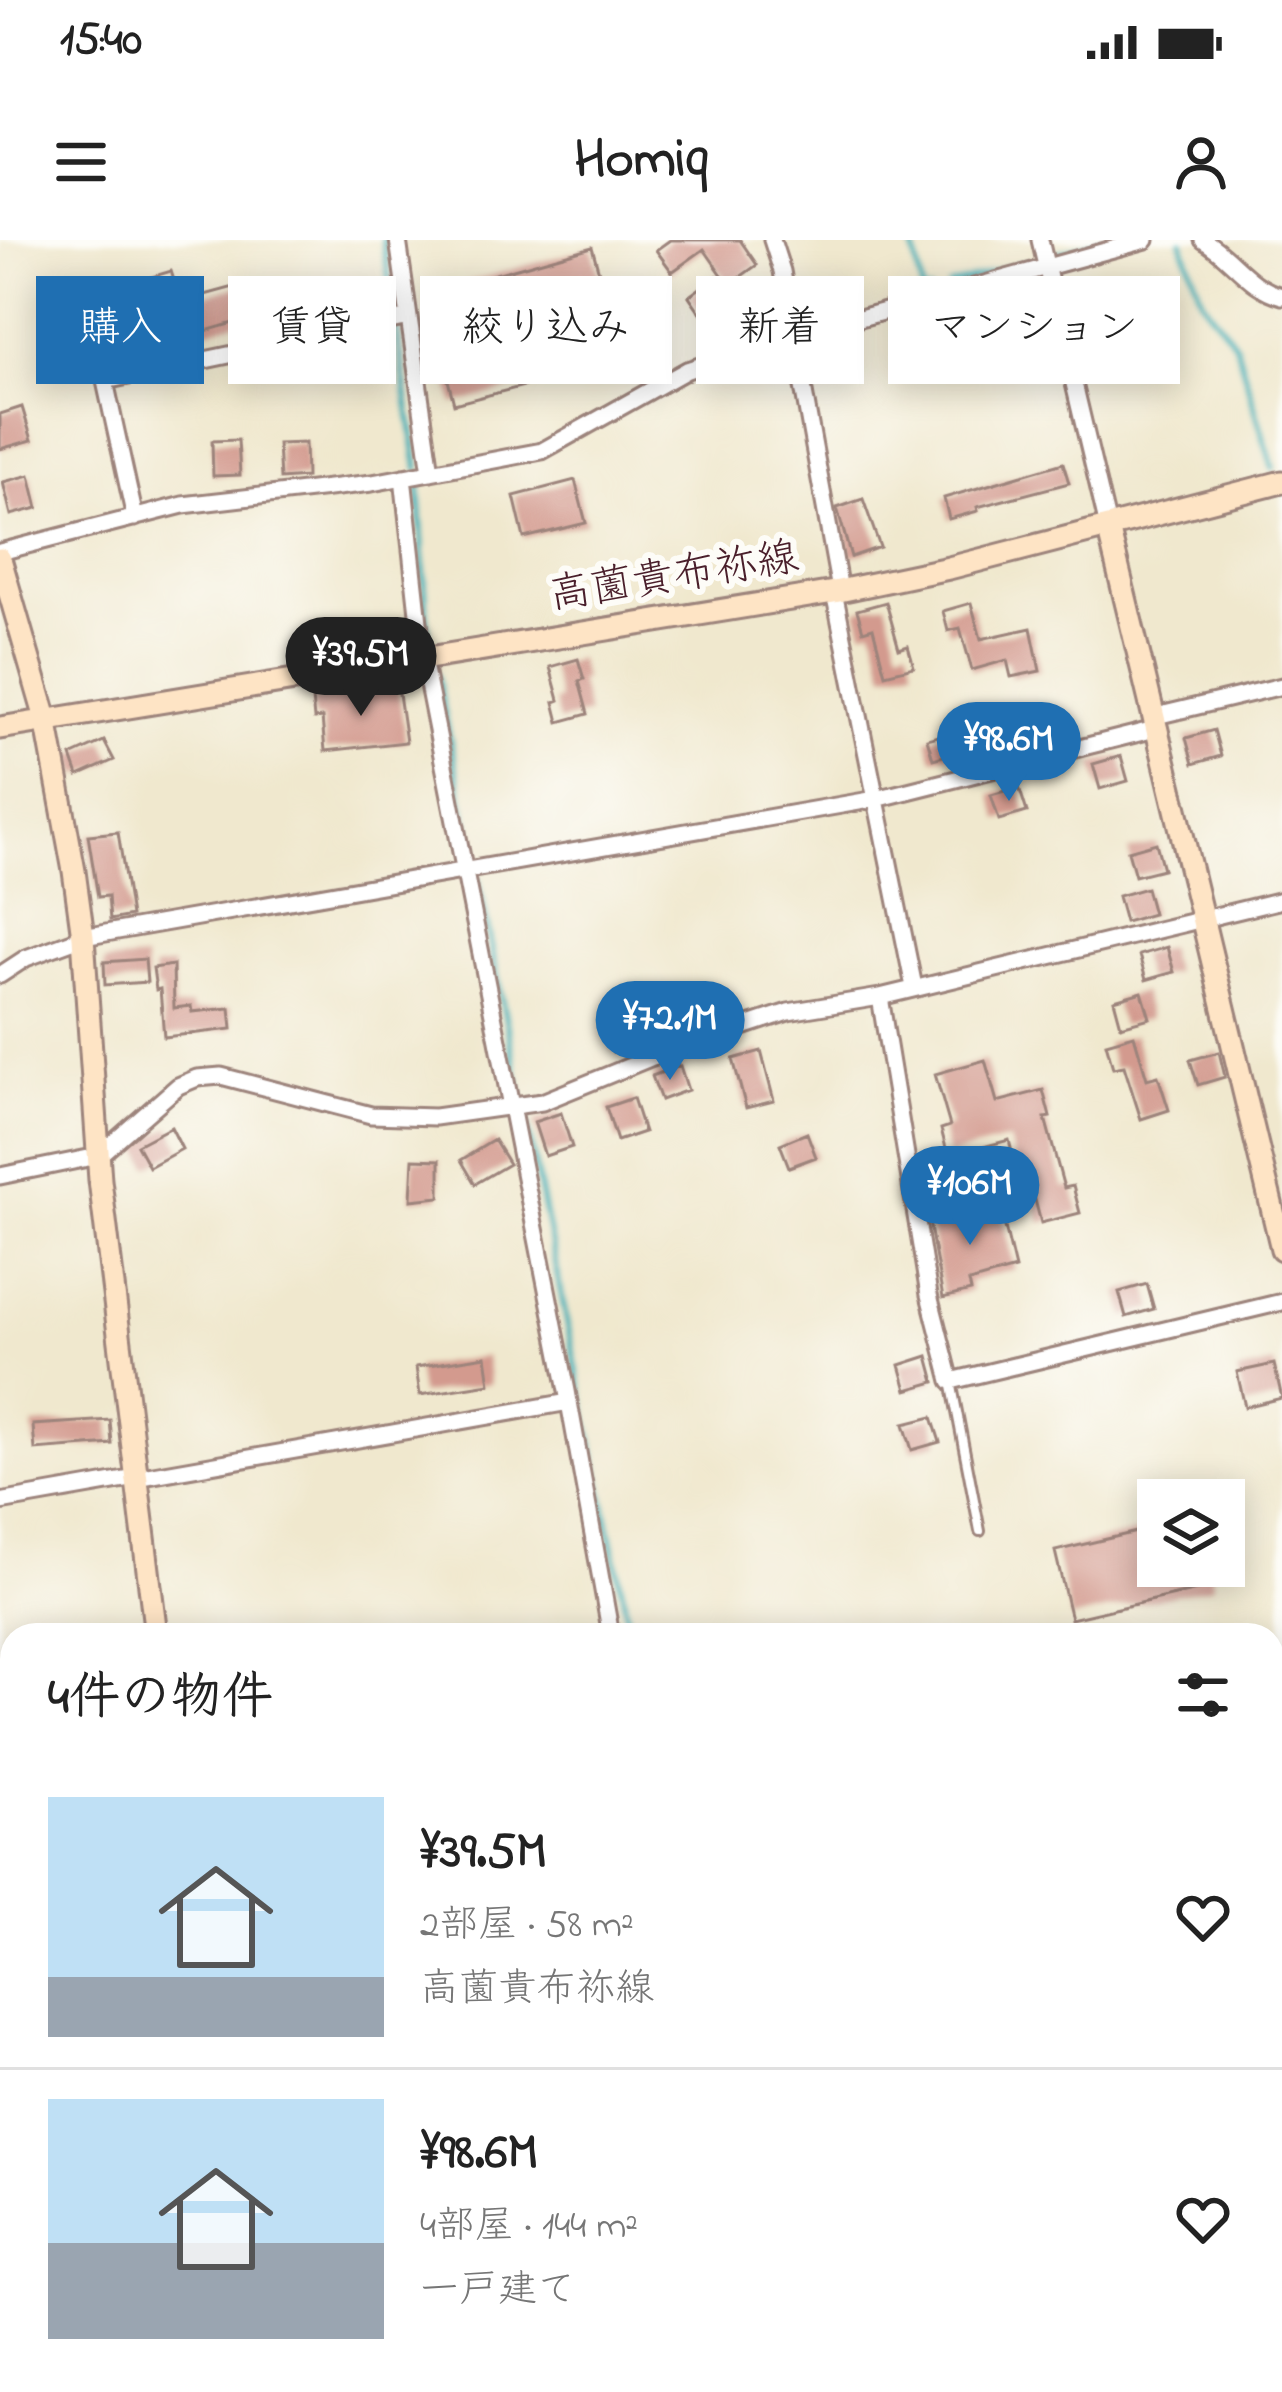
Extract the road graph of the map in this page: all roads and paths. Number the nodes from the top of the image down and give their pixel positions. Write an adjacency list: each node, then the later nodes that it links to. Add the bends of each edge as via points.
1 (398, 240): 10 (street)
2 (772, 240): 7 (street)
3 (1040, 240): 6 (street)
4 (1146, 240): 6 (street)
5 (1203, 240): 8 (street, via 1258,288)
6 (1047, 265): 9 (street); 17 (street)
7 (780, 276)
8 (1282, 296)
9 (864, 316)
10 (400, 319): 13 (street); 16 (street, via 105,381)
11 (696, 367): 13 (street, via 542,451)
12 (802, 384): 19 (street)
13 (431, 472): 14 (street)
14 (403, 477): 16 (street); 20 (street)
15 (1282, 482): 17 (street, 高薗貴布祢線)
16 (135, 518): 18 (street)
17 (1108, 527): 19 (street, 高薗貴布祢線); 23 (street)
18 (1, 564): 22 (street)
19 (837, 591): 20 (street, 高薗貴布祢線); 25 (street)
20 (423, 659): 22 (street, 高薗貴布祢線); 26 (street)
21 (1282, 686): 23 (street)
22 (46, 719): 24 (street, 高薗貴布祢線); 29 (street)
23 (1157, 722): 25 (street); 28 (street)
24 (0, 728)
25 (876, 799): 26 (street); 31 (street)
26 (463, 871): 29 (street); 33 (street)
27 (1282, 900): 28 (street)
28 (1204, 919): 31 (street); 36 (street)
29 (83, 937): 30 (street); 34 (street)
30 (0, 975)
31 (914, 987): 32 (street)
32 (880, 997): 33 (street, via 788,1012 584,1088); 38 (street)
33 (509, 1106): 34 (street, via 435,1117 371,1115 221,1076 197,1078); 39 (street)
34 (98, 1156): 35 (street); 40 (street)
35 (0, 1176)
36 (1282, 1249)
37 (1282, 1302): 38 (street)
38 (951, 1382): 42 (lane)
39 (569, 1402): 40 (street); 44 (street)
40 (140, 1478): 41 (street); 43 (street)
41 (0, 1502)
42 (980, 1531)
43 (155, 1623)
44 (608, 1623)

